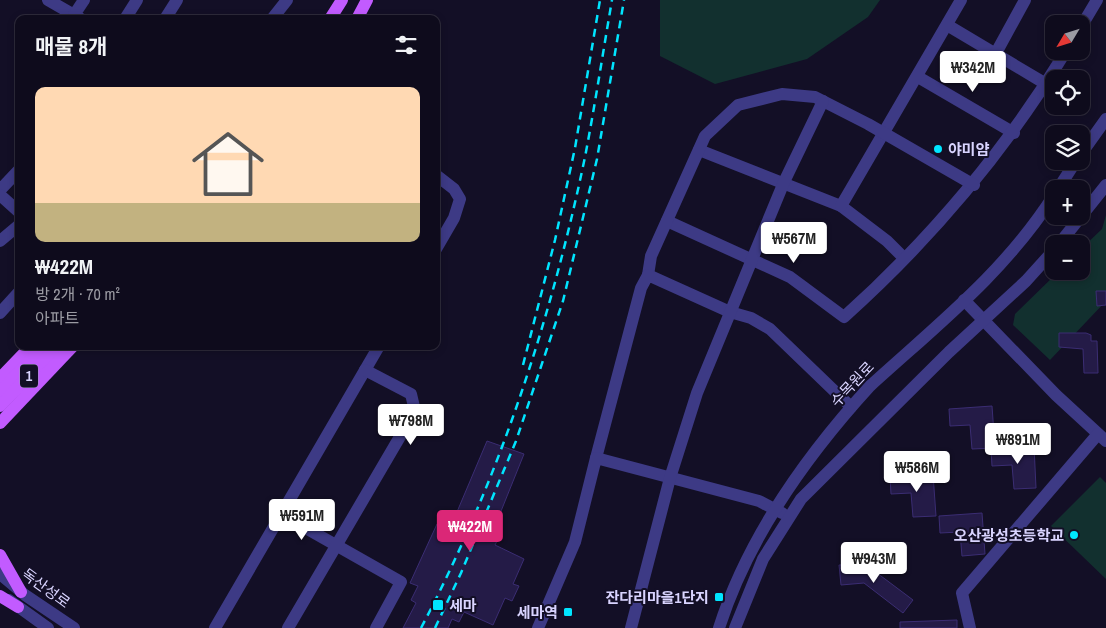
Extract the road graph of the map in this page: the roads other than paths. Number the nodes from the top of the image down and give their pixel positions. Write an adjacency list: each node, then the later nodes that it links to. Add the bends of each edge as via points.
1 (48, 0): 11 (street)
2 (84, 0): 12 (street)
3 (137, 0): 13 (street)
4 (177, 0): 14 (street)
5 (287, 0): 15 (street)
6 (342, 0): 16 (main road)
7 (367, 0): 17 (main road)
8 (961, 0): 19 (street)
9 (1025, 0): 20 (street)
10 (1097, 0): 18 (street)
11 (74, 15)
12 (79, 15)
13 (128, 15)
14 (168, 15)
15 (275, 15)
16 (333, 15)
17 (359, 15)
18 (1088, 15)
19 (947, 25): 20 (street); 21 (street)
20 (996, 53): 22 (street)
21 (918, 77): 26 (street); 27 (street)
22 (1045, 83)
23 (1045, 86): 27 (street)
24 (823, 101): 26 (street); 29 (street, via 815,97 782,94 738,105 705,136); 32 (street)
25 (1106, 119): 28 (street)
26 (884, 133): 33 (street); 37 (street)
27 (1014, 133): 33 (street)
28 (1090, 141)
29 (699, 150): 32 (street); 40 (street)
30 (15, 174): 35 (street)
31 (440, 178): 44 (street, via 454,189 460,199 454,218)
32 (784, 182): 37 (street); 46 (street)
33 (974, 185): 45 (street)
34 (1106, 185): 42 (street)
35 (0, 190)
36 (0, 195): 38 (street)
37 (841, 206): 45 (street, via 887,240)
38 (15, 208)
39 (1045, 209): 50 (street, 수목원로, via 1001,266)
40 (666, 221): 46 (street); 48 (street, via 651,256)
41 (15, 228): 43 (street)
42 (1066, 235)
43 (0, 241)
44 (440, 242)
45 (904, 258): 46 (street, via 844,318 790,277)
46 (753, 260): 51 (street)
47 (1045, 260): 53 (street)
48 (648, 274): 51 (street); 68 (street, via 641,288)
49 (15, 296): 52 (street)
50 (964, 300): 53 (street); 64 (street, 수목원로)
51 (730, 312): 64 (street, via 751,318 770,329); 69 (street, via 697,392)
52 (0, 313)
53 (984, 322): 67 (street); 72 (street, via 949,352 801,499)
54 (26, 350): 60 (main road)
55 (40, 350): 61 (main road, 1)
56 (54, 350): 63 (main road, 1)
57 (69, 350): 62 (main road)
58 (377, 350): 59 (street)
59 (365, 370): 71 (street); 73 (street, via 411,394 415,411)
60 (0, 378)
61 (0, 392)
62 (26, 395): 65 (main road); 66 (main road)
63 (0, 406)
64 (850, 407): 70 (street, 수목원로)
65 (0, 423)
66 (0, 430)
67 (1102, 438): 89 (street, via 962,593)
68 (596, 458): 69 (street); 85 (street, via 575,542)
69 (670, 478): 70 (street); 86 (street)
70 (775, 508): 72 (street); 87 (street, 수목원로, via 728,600)
71 (281, 514): 73 (street); 82 (street)
72 (788, 517): 88 (street, via 764,559)
73 (336, 545): 83 (street); 84 (street, via 401,582)
74 (0, 555): 77 (main road)
75 (0, 574): 77 (street, 독산성로)
76 (0, 592): 79 (street, 독산성로)
77 (21, 592): 81 (street, 독산성로)
78 (0, 596): 79 (main road)
79 (18, 607): 80 (street, 독산성로)
80 (48, 628)
81 (74, 628)
82 (215, 628)
83 (288, 628)
84 (376, 628)
85 (538, 628)
86 (630, 628)
87 (719, 628)
88 (735, 628)
89 (970, 628)

